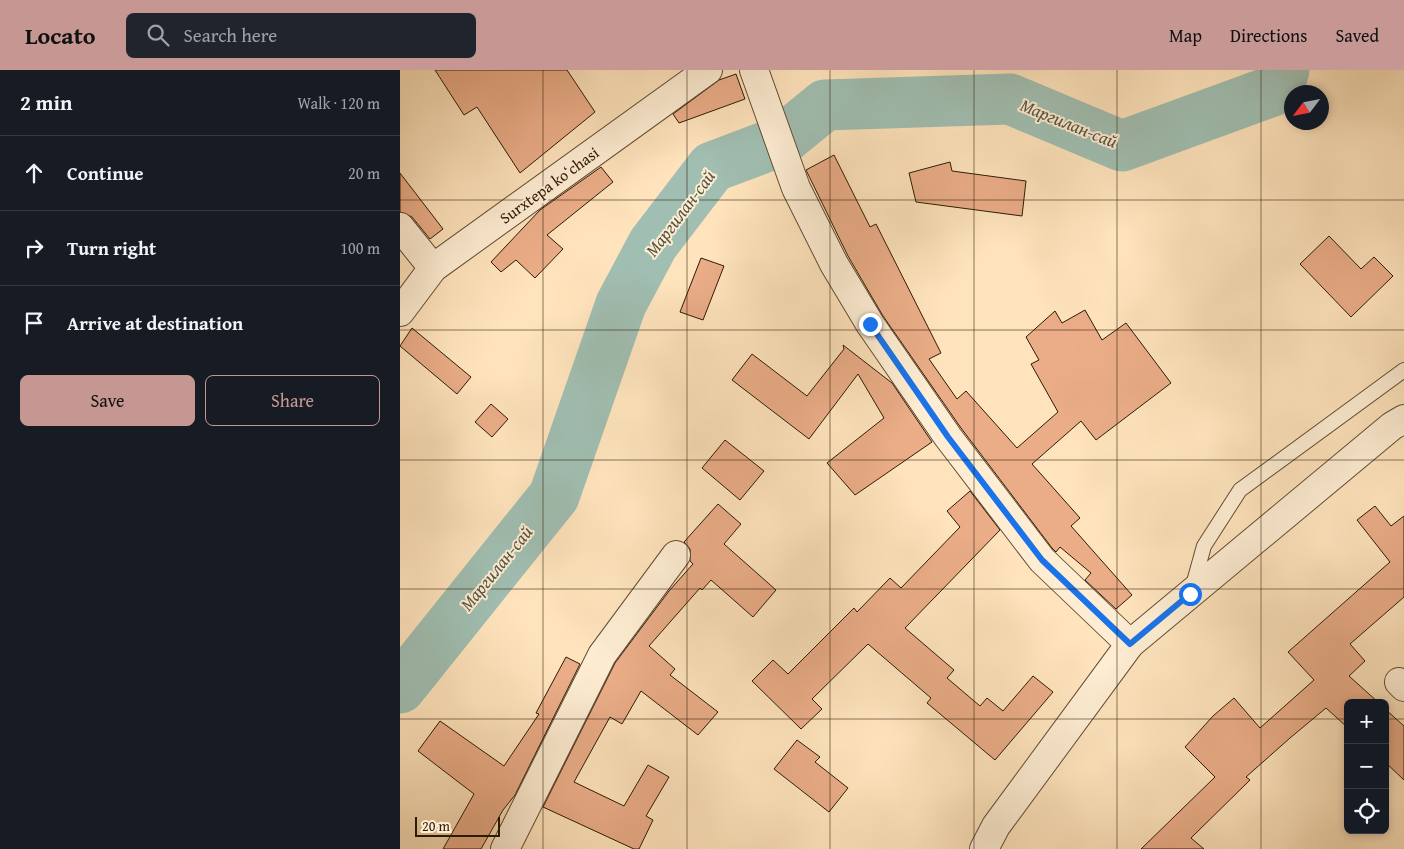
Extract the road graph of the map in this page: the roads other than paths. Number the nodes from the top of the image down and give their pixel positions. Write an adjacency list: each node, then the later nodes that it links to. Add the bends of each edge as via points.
1 (708, 70): 4 (street, Surxtepa koʻchasi)
2 (754, 70): 10 (street, via 796,188 834,264 870,324 943,429 1042,560)
3 (400, 227): 4 (street)
4 (433, 268): 5 (street, Surxtepa koʻchasi)
5 (400, 312)
6 (1404, 370): 9 (lane, via 1240,490 1204,546)
7 (1404, 419): 9 (street, via 1384,432)
8 (676, 555): 11 (street, via 602,655)
9 (1190, 594): 10 (street)
10 (1130, 644): 12 (street, via 996,826)
11 (505, 849)
12 (984, 849)

